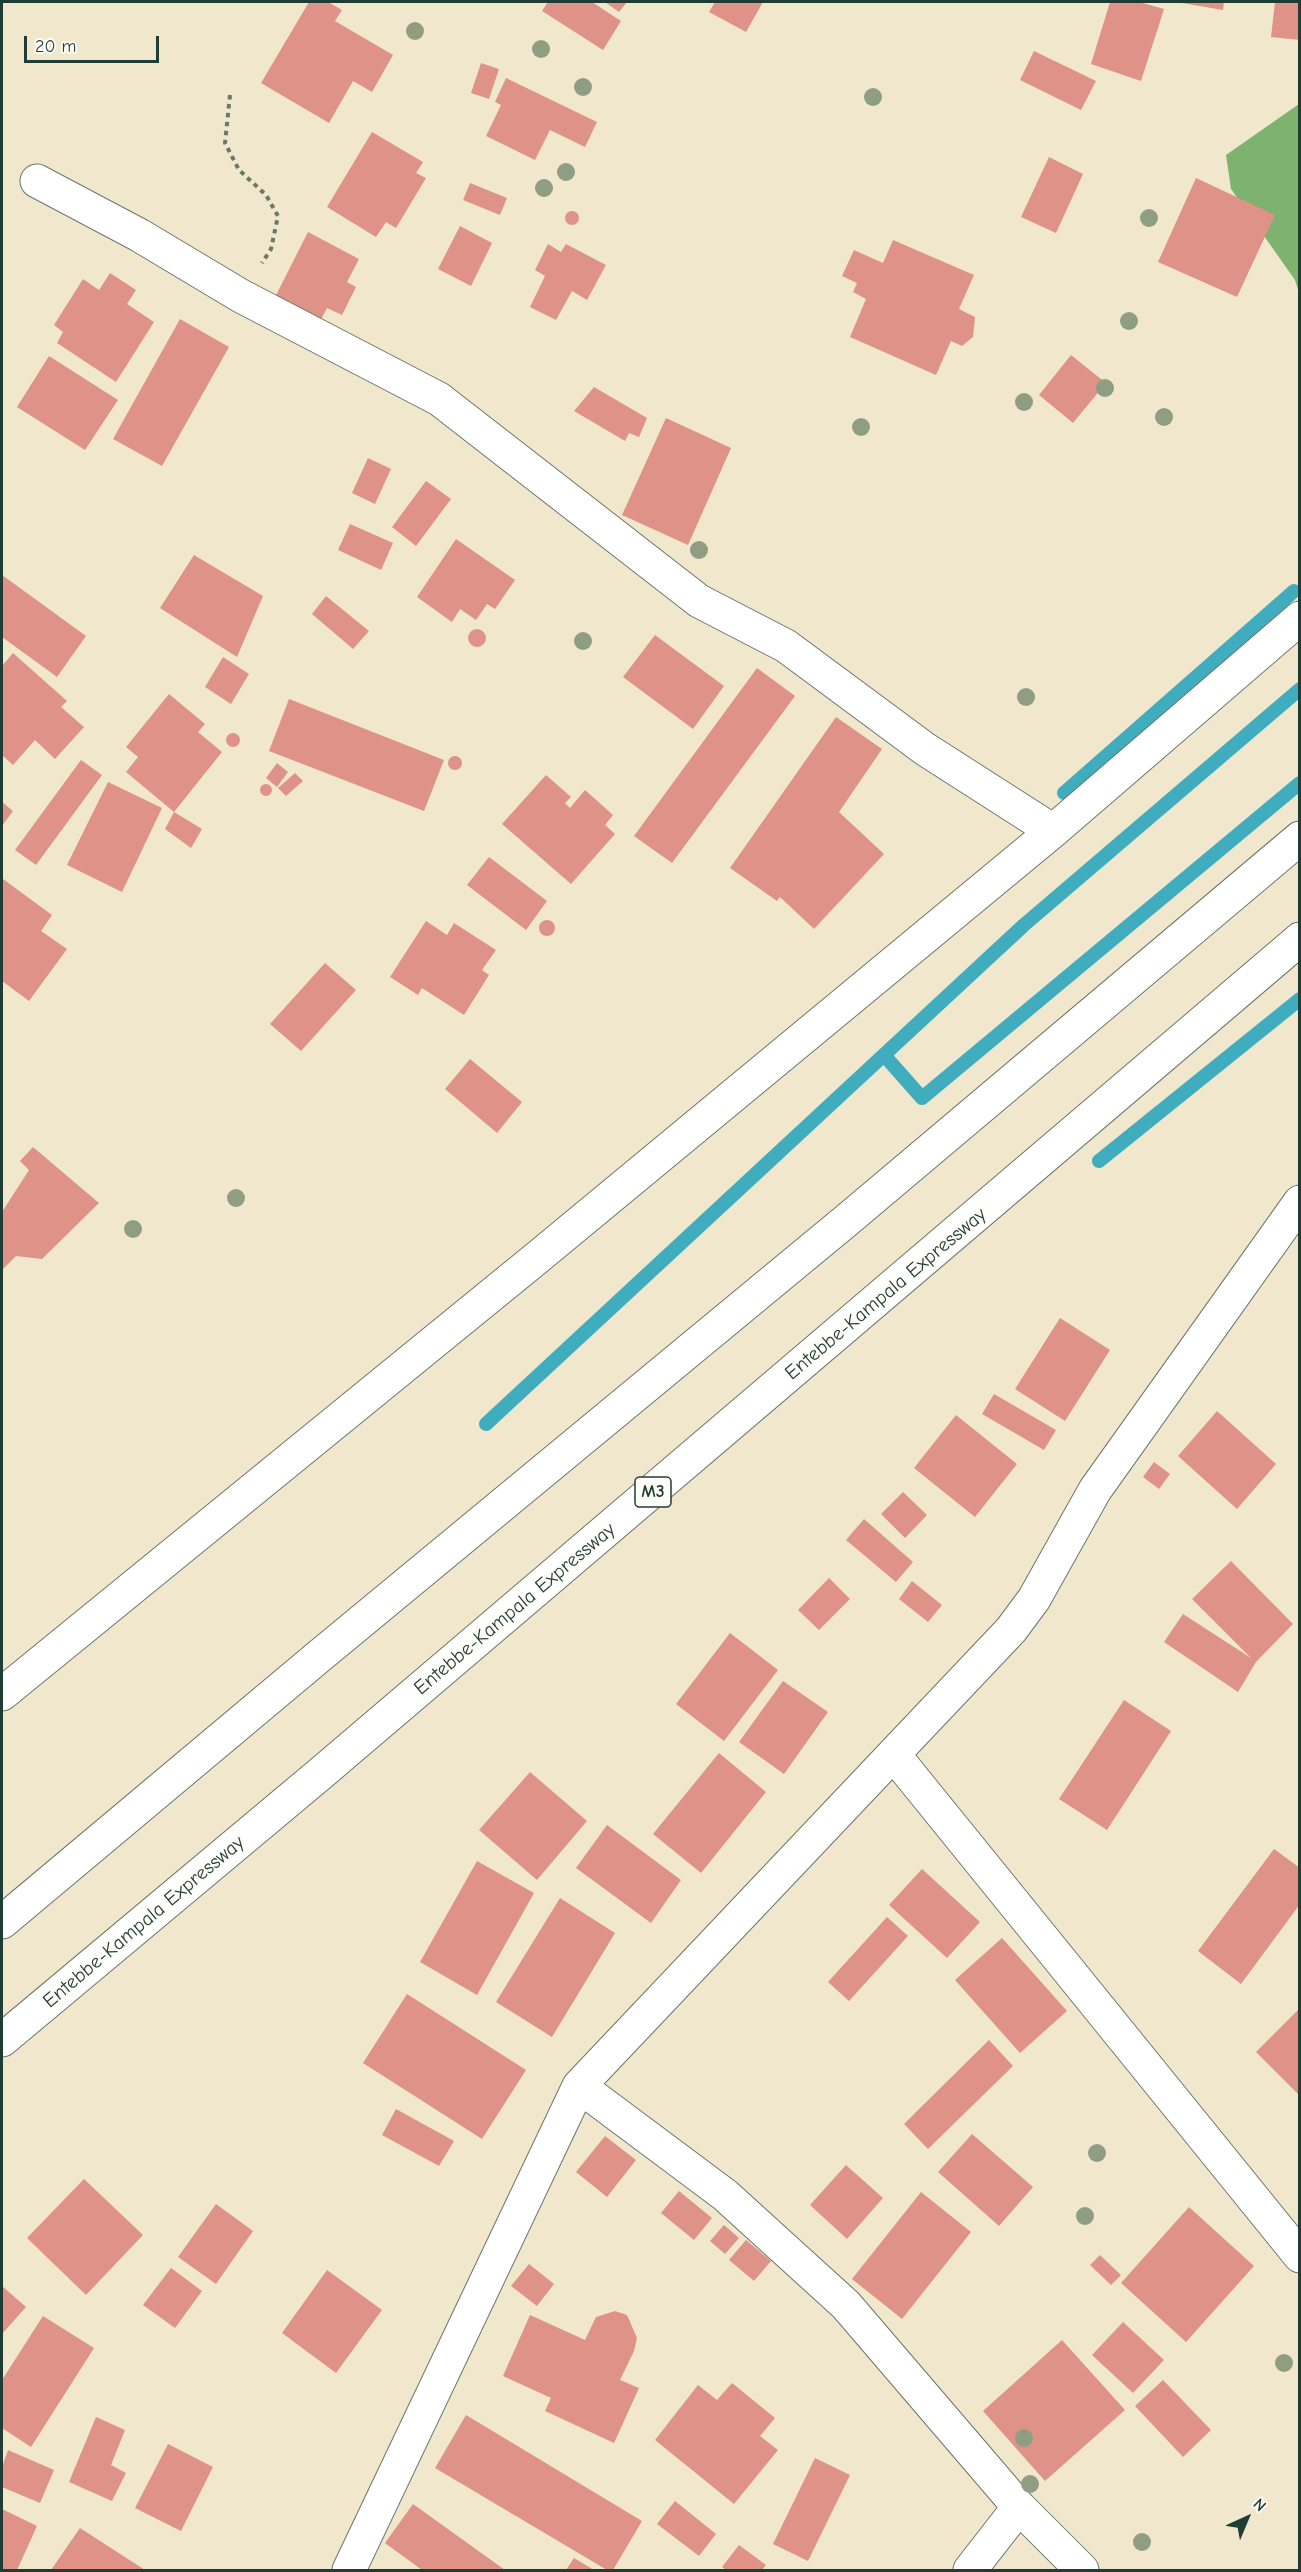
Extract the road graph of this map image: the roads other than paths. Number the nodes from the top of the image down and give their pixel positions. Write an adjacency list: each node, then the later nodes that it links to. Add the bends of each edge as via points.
1 (37, 181): 3 (main road, via 140,235 241,296 439,399 699,601 786,646 924,749)
2 (1299, 618): 3 (main road)
3 (1053, 831): 7 (main road)
4 (1299, 838): 9 (main road, via 847,1220)
5 (1299, 939): 10 (main road, Entebbe-Kampala Expressway / M3, via 357,1743)
6 (1299, 1202): 8 (main road, via 1095,1490 1034,1599 982,1662)
7 (2, 1694)
8 (894, 1755): 11 (main road); 12 (main road)
9 (2, 1922)
10 (2, 2040)
11 (579, 2086): 13 (main road, via 725,2195 846,2305); 14 (main road)
12 (1299, 2256)
13 (1019, 2507): 15 (main road); 16 (main road)
14 (349, 2571)
15 (970, 2571)
16 (1082, 2571)

